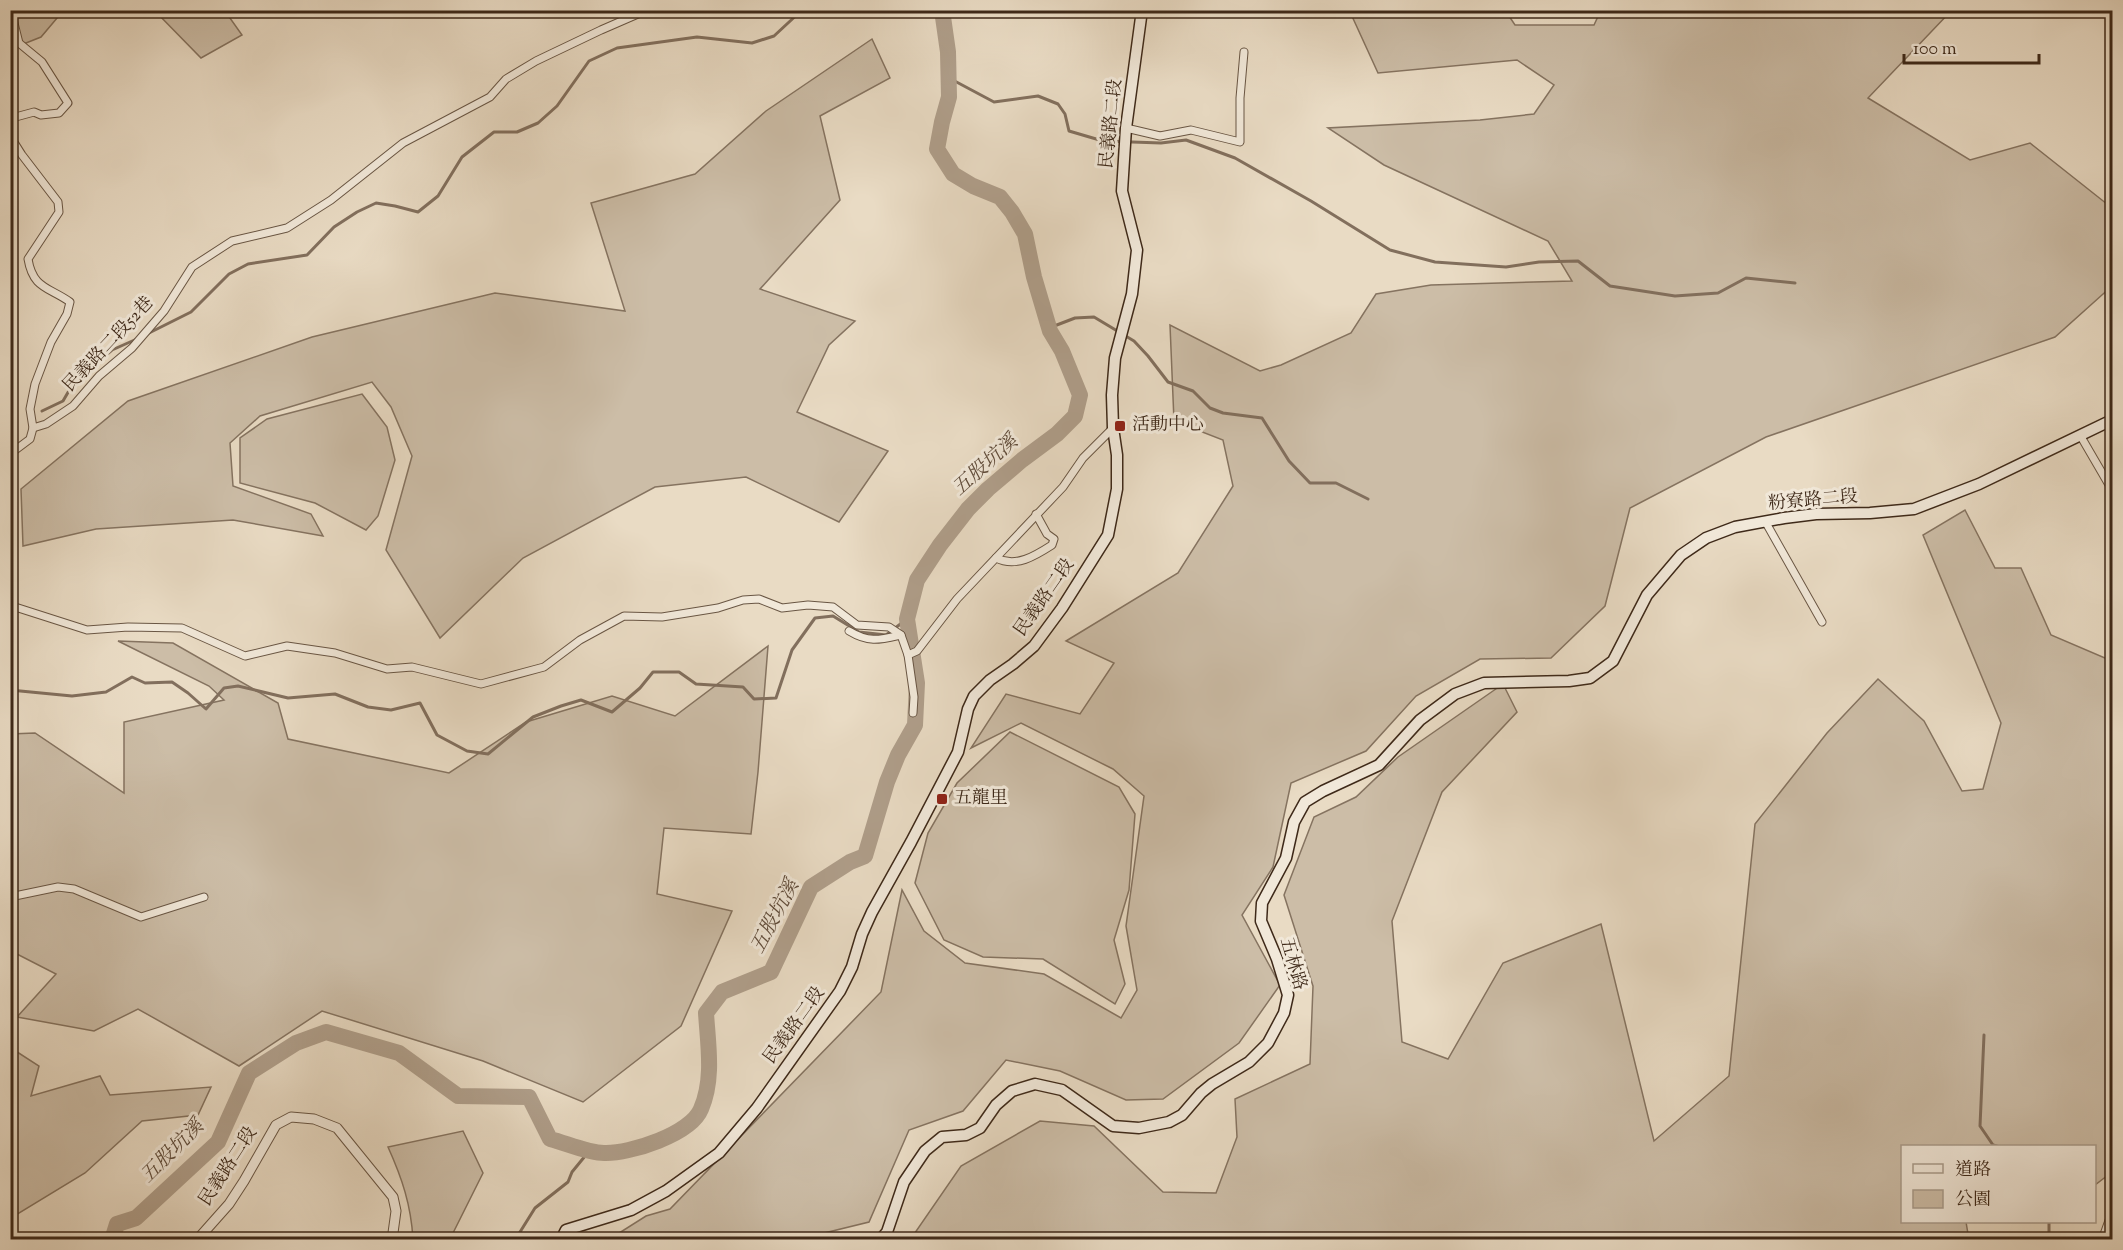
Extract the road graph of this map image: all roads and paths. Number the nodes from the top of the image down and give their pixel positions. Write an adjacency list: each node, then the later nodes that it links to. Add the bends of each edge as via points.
1 (13, 10): 6 (street, 民義路二段52巷, via 19,43 42,62 68,103 59,113 34,112 12,118)
2 (647, 10): 8 (street, 民義路二段52巷, via 506,79 490,97 403,143 331,200 287,228 232,241 192,267 164,310 132,348 99,376 73,406)
3 (1142, 10): 5 (main road, 民義路二段)
4 (1244, 52): 5 (street, via 1240,142 1191,130 1160,136)
5 (1126, 132): 9 (main road, 民義路二段, via 1122,192 1137,250 1132,294 1116,358)
6 (10, 135): 8 (street, 民義路二段52巷, via 58,202 59,212 28,260 30,273 41,286 70,302 35,384 30,409)
7 (2112, 420): 10 (main road, 粉寮路二段)
8 (33, 428): 11 (street, via 30,439)
9 (1113, 428): 13 (street); 28 (main road, 民義路二段, via 1117,489 1108,535 1034,646 974,696 958,752 872,912 840,991 757,1108 719,1153 648,1202 577,1225 566,1230)
10 (2080, 435): 12 (street); 14 (main road, 粉寮路二段, via 1979,484 1914,508 1816,513)
11 (10, 454)
12 (2112, 490)
13 (1036, 514): 15 (street); 15 (street, via 1054,539 1052,545 1024,560 1007,563)
14 (1765, 521): 17 (street); 21 (main road, 粉寮路二段, via 1706,538 1681,555 1647,596 1613,661 1590,678)
15 (996, 558): 20 (street, via 957,599 917,651)
16 (12, 606): 19 (street, via 87,630 182,628 246,656 287,646 335,653 387,669 412,667 482,684 544,667 580,640 624,616 662,617 743,600 759,599 782,608 833,607 857,625 889,627)
17 (1821, 622)
18 (849, 631): 19 (street, via 876,641)
19 (901, 635): 20 (street)
20 (908, 655): 22 (street)
21 (1569, 681): 29 (main road, 五林路, via 1484,683 1455,694 1420,720 1379,765 1305,802 1294,822 1286,858 1262,903 1261,921 1288,995 1284,1013 1268,1043 1249,1062 1200,1093 1182,1115 1139,1128 1113,1125 1062,1090 1035,1084 1012,1091 980,1128 966,1135 942,1137 925,1151 904,1182 887,1232)
22 (913, 713)
23 (10, 897): 24 (street, via 58,887 74,889 141,916)
24 (204, 897)
25 (2112, 1215): 30 (street)
26 (197, 1239): 27 (street, 民義路二段, via 229,1204 276,1125 291,1117 314,1119 337,1128 351,1144 393,1197 396,1210)
27 (392, 1239)
28 (561, 1239)
29 (880, 1239)
30 (2103, 1239)

